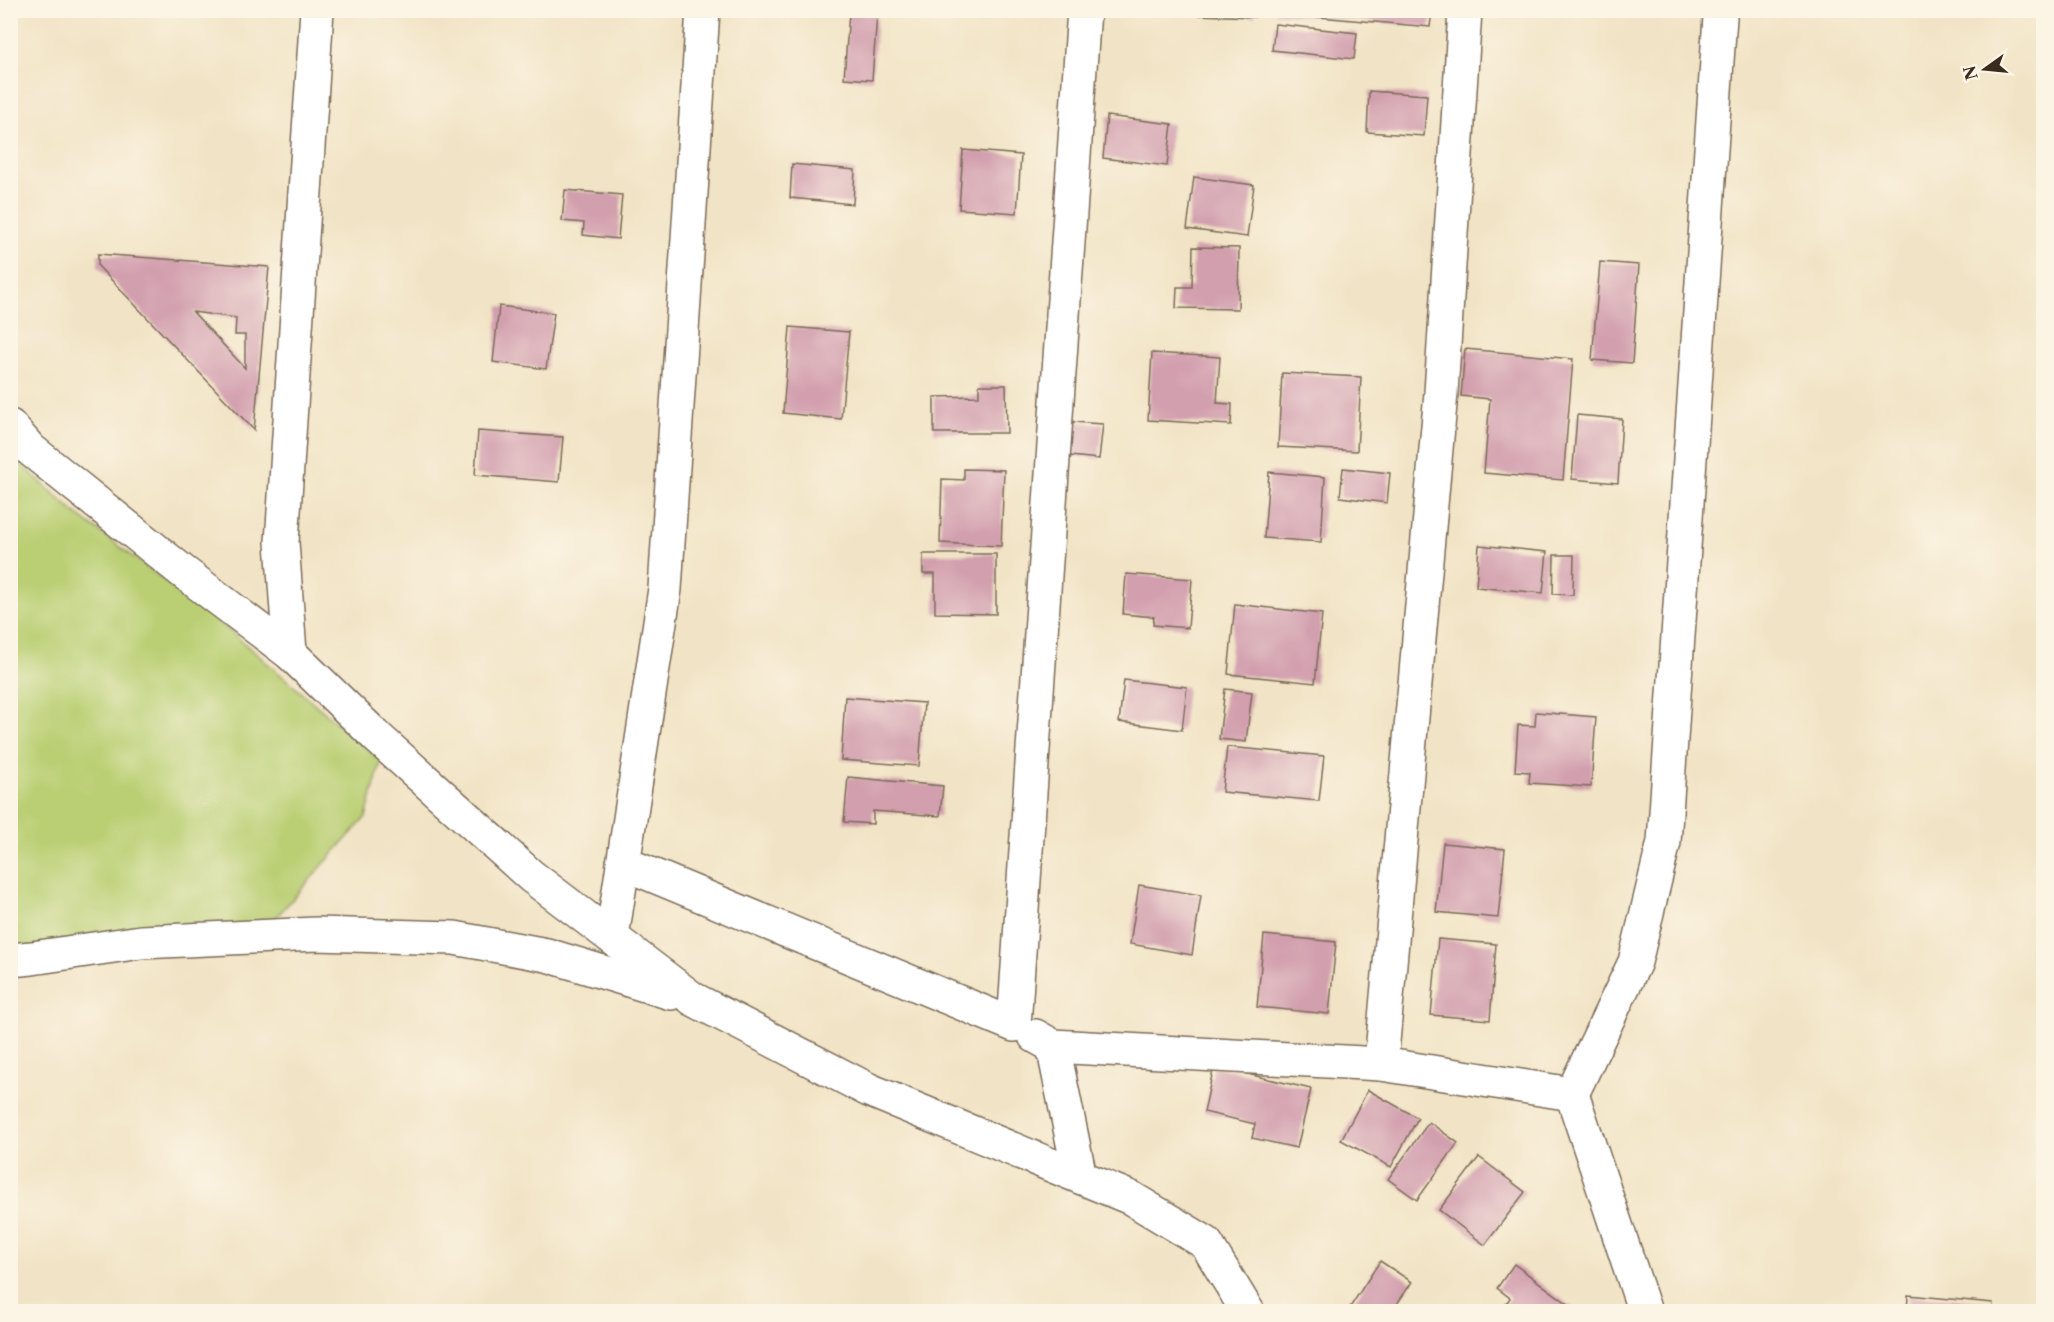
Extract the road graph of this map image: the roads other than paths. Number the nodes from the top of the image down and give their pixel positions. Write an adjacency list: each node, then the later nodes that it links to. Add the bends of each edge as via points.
1 (317, 10): 7 (street, via 282,542)
2 (703, 10): 8 (street, via 665,589)
3 (1084, 10): 12 (street)
4 (1466, 10): 14 (street, via 1442,393)
5 (1720, 17): 15 (street, via 1664,842 1635,962)
6 (10, 426): 7 (street, via 31,450)
7 (290, 653): 9 (street, via 531,876)
8 (623, 863): 9 (street); 12 (street)
9 (612, 938): 11 (street)
10 (10, 960): 11 (street, via 153,942 316,934 453,938 548,955)
11 (693, 999): 16 (street, via 869,1090)
12 (1014, 1025): 13 (street)
13 (1053, 1046): 14 (street); 16 (street)
14 (1381, 1064): 15 (street)
15 (1572, 1094): 18 (street)
16 (1080, 1177): 17 (street, via 1131,1198 1206,1243)
17 (1248, 1311)
18 (1645, 1311)

